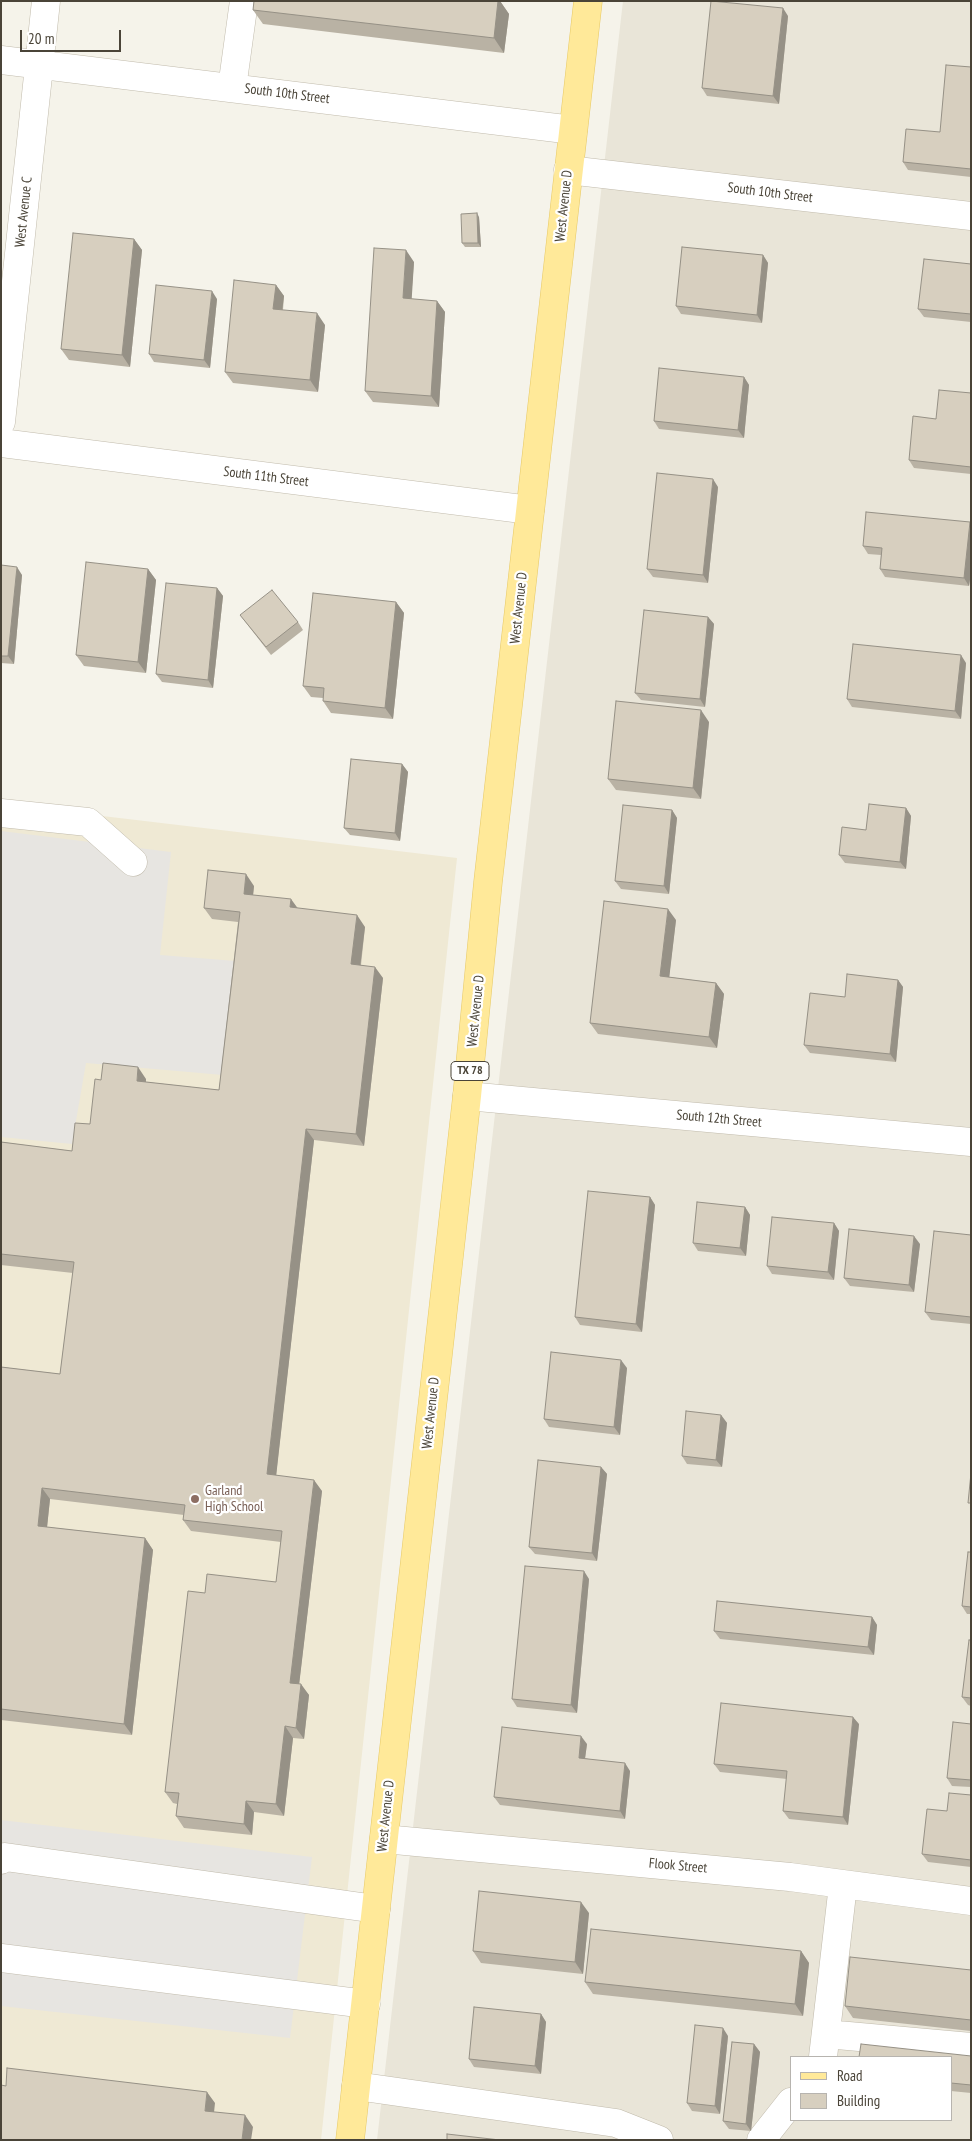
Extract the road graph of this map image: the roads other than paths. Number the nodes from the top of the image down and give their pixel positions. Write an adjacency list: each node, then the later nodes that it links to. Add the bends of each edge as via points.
1 (46, 1): 5 (street, West Avenue C)
2 (244, 1): 6 (street)
3 (588, 1): 7 (main road, West Avenue D / TX 78)
4 (1, 60): 5 (street, South 10th Street)
5 (39, 64): 6 (street, South 10th Street); 10 (street, West Avenue C)
6 (232, 88): 7 (street, South 10th Street)
7 (572, 130): 8 (main road, West Avenue D / TX 78)
8 (568, 170): 9 (street, South 10th Street); 12 (main road, West Avenue D / TX 78)
9 (971, 216)
10 (1, 422)
11 (1, 443): 12 (street, South 11th Street)
12 (530, 510): 15 (main road, West Avenue D / TX 78)
13 (1, 813): 14 (street, via 88,822)
14 (133, 862)
15 (467, 1096): 16 (street, South 12th Street); 17 (main road, West Avenue D / TX 78)
16 (971, 1142)
17 (384, 1839): 19 (street, Flook Street); 21 (main road, West Avenue D / TX 78)
18 (1, 1860): 21 (street, via 5,1857)
19 (843, 1884): 20 (street, Flook Street); 24 (street)
20 (971, 1901)
21 (376, 1909): 23 (main road, West Avenue D / TX 78)
22 (1, 1958): 23 (street)
23 (366, 2004): 26 (main road, West Avenue D / TX 78)
24 (825, 2045): 25 (street)
25 (971, 2047)
26 (356, 2086): 28 (main road, West Avenue D / TX 78); 29 (street, via 616,2123)
27 (790, 2103): 30 (street)
28 (350, 2140)
29 (659, 2140)
30 (761, 2140)

